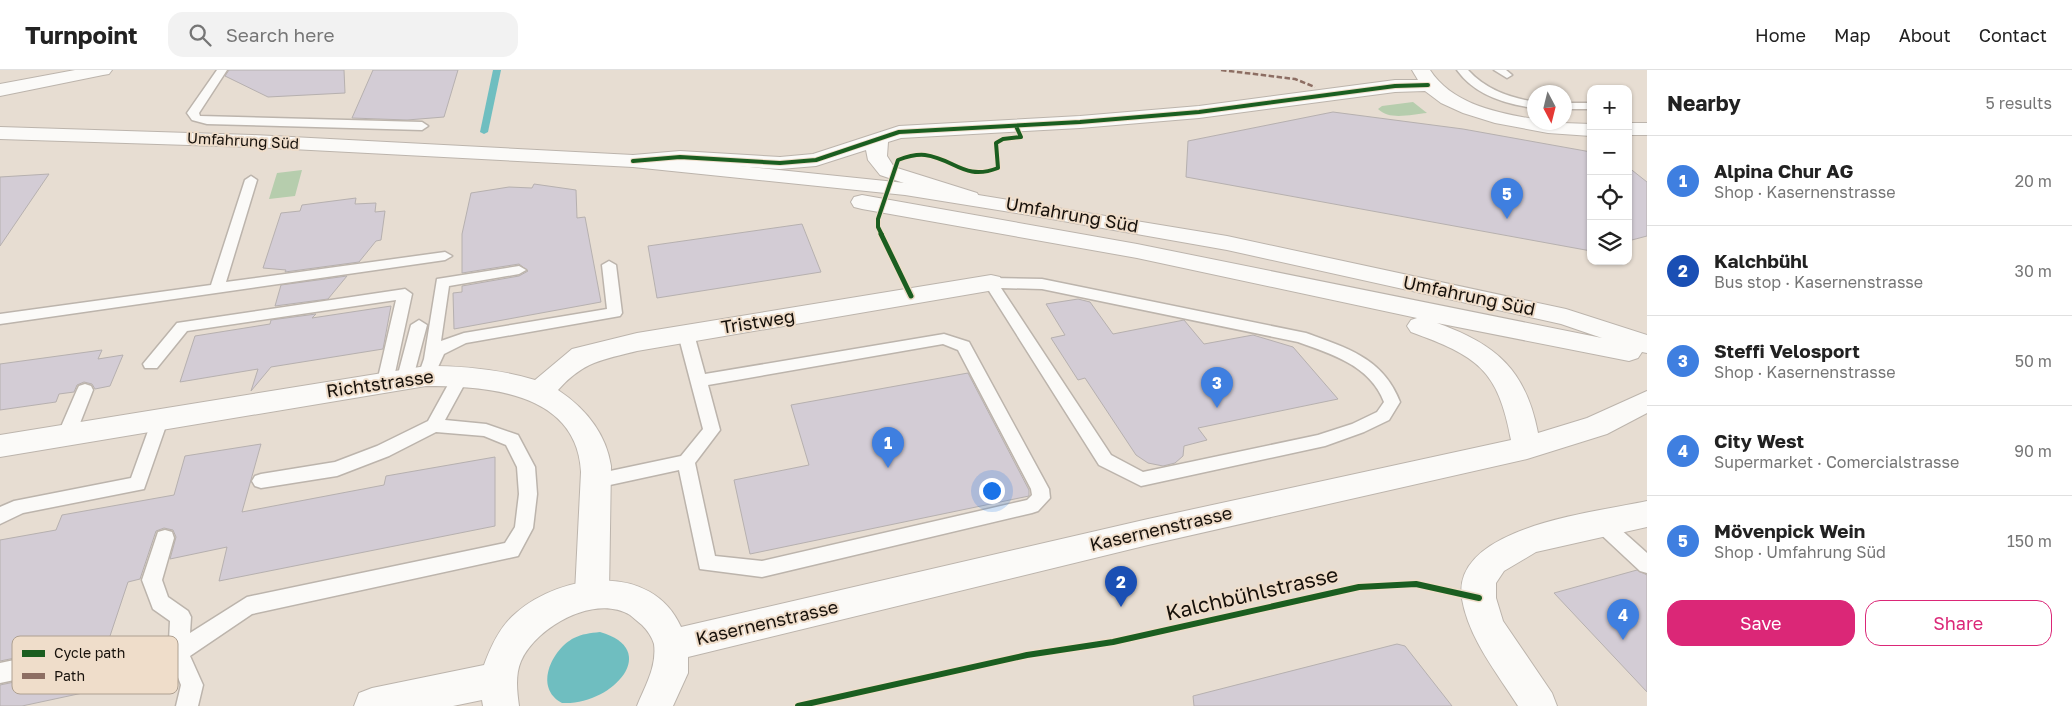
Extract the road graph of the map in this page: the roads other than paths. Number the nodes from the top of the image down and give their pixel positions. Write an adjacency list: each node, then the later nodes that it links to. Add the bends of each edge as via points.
1 (65, 70): 5 (main road)
2 (103, 70): 7 (main road)
3 (222, 70): 11 (lane, via 193,113 196,118 207,121)
4 (1462, 70): 8 (lane, via 1484,91)
5 (0, 78)
6 (1424, 78): 12 (main road, via 1442,96 1488,115 1543,126); 14 (main road, via 1395,86 1189,113 907,132)
7 (0, 90)
8 (1527, 103)
9 (1572, 106): 10 (lane)
10 (1587, 106)
11 (422, 126)
12 (1587, 130)
13 (0, 132): 15 (main road, Umfahrung Süd, via 252,141)
14 (879, 139): 16 (main road, via 816,160 798,162 680,157); 18 (main road, via 875,153 878,163 887,171)
15 (486, 155): 16 (main road, Umfahrung Süd); 23 (main road, Umfahrung Süd, via 768,188 969,219)
16 (633, 161): 18 (main road, Umfahrung Süd)
17 (251, 180): 24 (lane)
18 (969, 198): 28 (main road, Umfahrung Süd, via 1256,250 1566,317)
19 (444, 256): 24 (lane)
20 (609, 265): 31 (lane, via 615,313 464,338 443,346)
21 (519, 270): 31 (lane, via 442,282)
22 (991, 283): 22 (lane, via 1105,460 1141,479 1326,438 1383,416 1392,402 1385,386 1367,366 1340,351 1301,337 1042,284); 27 (main road, Tristweg)
23 (1300, 284): 29 (main road, Umfahrung Süd, via 1542,338); 40 (main road, via 1452,337 1476,350 1506,380 1515,396)
24 (216, 290): 25 (lane)
25 (0, 319)
26 (419, 325): 31 (lane)
27 (686, 334): 33 (lane); 35 (main road, Tristweg, via 581,356)
28 (1647, 344)
29 (1647, 355)
30 (151, 364): 31 (lane, via 182,327 405,294)
31 (412, 373): 32 (main road, Richtstrasse); 37 (main road, Richtstrasse)
32 (461, 376): 35 (main road, Richtstrasse, via 484,378); 38 (lane)
33 (699, 381): 42 (lane, via 712,430); 42 (lane, via 944,339 964,346 1040,489 1041,498 1032,506 762,569 707,563)
34 (85, 390): 39 (lane)
35 (540, 392): 44 (main road, Richtstrasse, via 563,406 580,427 594,456)
36 (1647, 401): 40 (main road, Kasernenstrasse, via 1597,426)
37 (160, 420): 39 (main road, Richtstrasse); 46 (lane, via 138,484 20,506)
38 (434, 425): 43 (lane, via 383,451 337,469); 52 (lane, via 486,430 512,440 526,467 528,494 524,528 511,550 247,606)
39 (66, 436): 41 (main road, Richtstrasse)
40 (1527, 448): 51 (main road, Kasernenstrasse, via 1148,532)
41 (2, 450)
42 (686, 462): 44 (lane)
43 (261, 481)
44 (596, 481): 50 (main road, Richtstrasse)
45 (1647, 514): 47 (main road)
46 (0, 516)
47 (1602, 524): 49 (lane); 57 (main road, via 1528,540 1492,561 1479,580 1479,598 1488,628)
48 (165, 538): 52 (lane, via 152,580 160,603 181,617)
49 (1647, 565)
50 (592, 593): 51 (main road, via 614,594 635,600 664,626); 53 (main road, via 566,599 541,612 520,631 506,654)
51 (671, 645): 56 (main road, via 671,668 665,690)
52 (178, 652): 54 (lane, via 192,685)
53 (500, 693): 55 (main road)
54 (187, 706)
55 (372, 706)
56 (655, 706)
57 (1539, 706)

